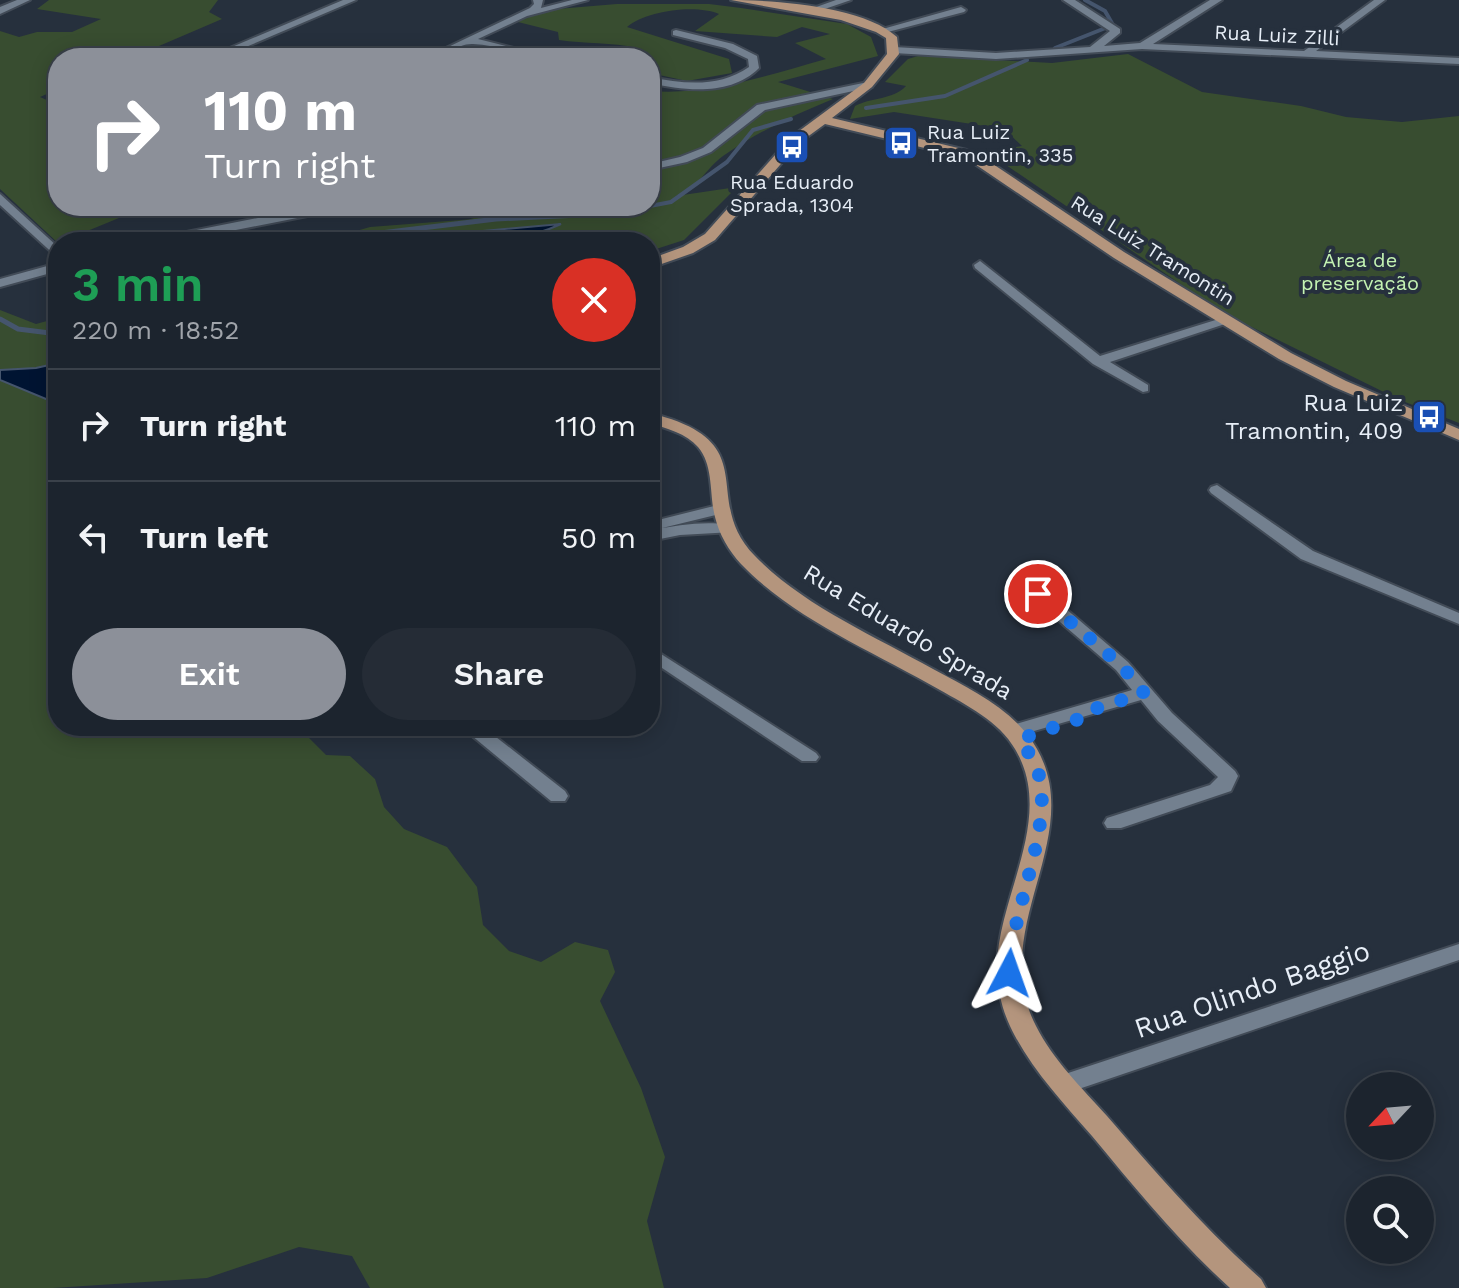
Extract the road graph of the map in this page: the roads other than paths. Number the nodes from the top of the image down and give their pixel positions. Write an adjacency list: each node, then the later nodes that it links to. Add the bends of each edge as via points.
1 (25, 0): 11 (street)
2 (351, 0): 19 (street)
3 (538, 0): 13 (street, via 539,5)
4 (583, 0): 13 (street)
5 (736, 0): 12 (main road)
6 (846, 0): 12 (street)
7 (1068, 0): 15 (street)
8 (1217, 0): 18 (street)
9 (1380, 0): 24 (street)
10 (961, 10): 14 (street)
11 (0, 11)
12 (810, 11): 14 (main road)
13 (523, 15): 17 (street)
14 (884, 30): 23 (main road)
15 (1110, 30): 18 (street); 22 (street)
16 (676, 33): 26 (street, via 739,49 753,58 754,68 738,79 710,85)
17 (469, 40): 20 (street); 21 (street)
18 (1142, 46): 22 (street, Rua Luiz Zilli); 24 (street, Rua Luiz Zilli)
19 (235, 48)
20 (452, 48)
21 (505, 48)
22 (1094, 48): 23 (street, Rua Luiz Zilli, via 980,56)
23 (894, 50): 27 (main road)
24 (1306, 54): 25 (street, Rua Luiz Zilli)
25 (1459, 61)
26 (660, 82)
27 (868, 85): 28 (main road); 29 (street, via 761,107 707,150)
28 (821, 119): 34 (main road, via 795,140 710,237); 38 (main road, Rua Luiz Tramontin, via 970,155)
29 (660, 165)
30 (0, 198): 33 (street)
31 (287, 216): 32 (street)
32 (207, 232)
33 (48, 244)
34 (660, 260)
35 (980, 265): 39 (street)
36 (48, 270): 37 (street)
37 (0, 283)
38 (1227, 321): 39 (street); 42 (main road, Rua Luiz Tramontin, via 1319,374)
39 (1098, 361): 40 (street)
40 (1143, 388)
41 (660, 421): 44 (main road, Rua Eduardo Sprada, via 688,429 711,448)
42 (1459, 435)
43 (1217, 490): 48 (street, via 1307,555)
44 (724, 519): 45 (street); 46 (street); 51 (main road, Rua Eduardo Sprada, via 742,554 774,583 964,695)
45 (660, 523)
46 (660, 534)
47 (1038, 594): 50 (street, via 1122,666)
48 (1459, 619)
49 (660, 659): 53 (street)
50 (1144, 693): 51 (street, via 1082,713 1079,719); 55 (street, via 1225,771 1227,781 1217,790)
51 (1017, 735): 57 (main road, Rua Eduardo Sprada, via 1038,772 1042,793 1010,951 1012,994 1029,1039)
52 (483, 736): 54 (street)
53 (809, 757)
54 (558, 796)
55 (1114, 823)
56 (1459, 952): 57 (street, Rua Olindo Baggio)
57 (1064, 1084): 58 (main road, Rua Eduardo Sprada, via 1165,1204)
58 (1251, 1288)

